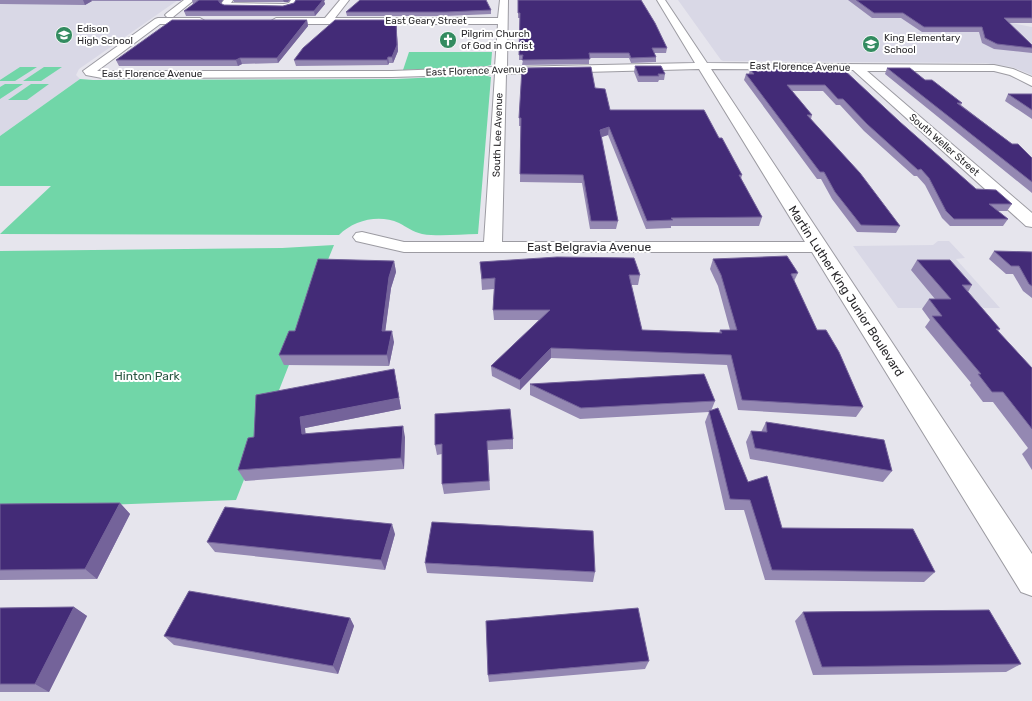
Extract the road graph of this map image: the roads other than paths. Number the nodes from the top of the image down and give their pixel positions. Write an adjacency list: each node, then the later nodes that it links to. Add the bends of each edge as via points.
1 (190, 0): 10 (street)
2 (229, 0): 3 (street, via 226,6 284,6 292,5)
3 (296, 0)
4 (345, 0): 14 (street)
5 (415, 0): 6 (street)
6 (423, 0): 7 (street)
7 (464, 0)
8 (504, 0): 11 (street, South Lee Avenue)
9 (661, 0): 15 (street, Martin Luther King Junior Boulevard)
10 (170, 14)
11 (503, 21): 14 (street, East Geary Street); 17 (street, South Lee Avenue)
12 (212, 22): 17 (street, East Florence Avenue, via 158,22 88,71 102,75 392,74)
13 (266, 22): 14 (street, East Geary Street)
14 (328, 22)
15 (703, 66): 16 (street, East Florence Avenue); 17 (street, East Florence Avenue); 22 (street, Martin Luther King Junior Boulevard)
16 (857, 68): 18 (street, East Florence Avenue, via 994,68 1017,73); 19 (street, South Weller Street)
17 (501, 70): 21 (street, South Lee Avenue)
18 (1032, 82)
19 (1032, 222)
20 (362, 237): 21 (street, East Belgravia Avenue, via 404,246)
21 (493, 247): 22 (street, East Belgravia Avenue)
22 (817, 247): 23 (street, Martin Luther King Junior Boulevard)
23 (1032, 581)

